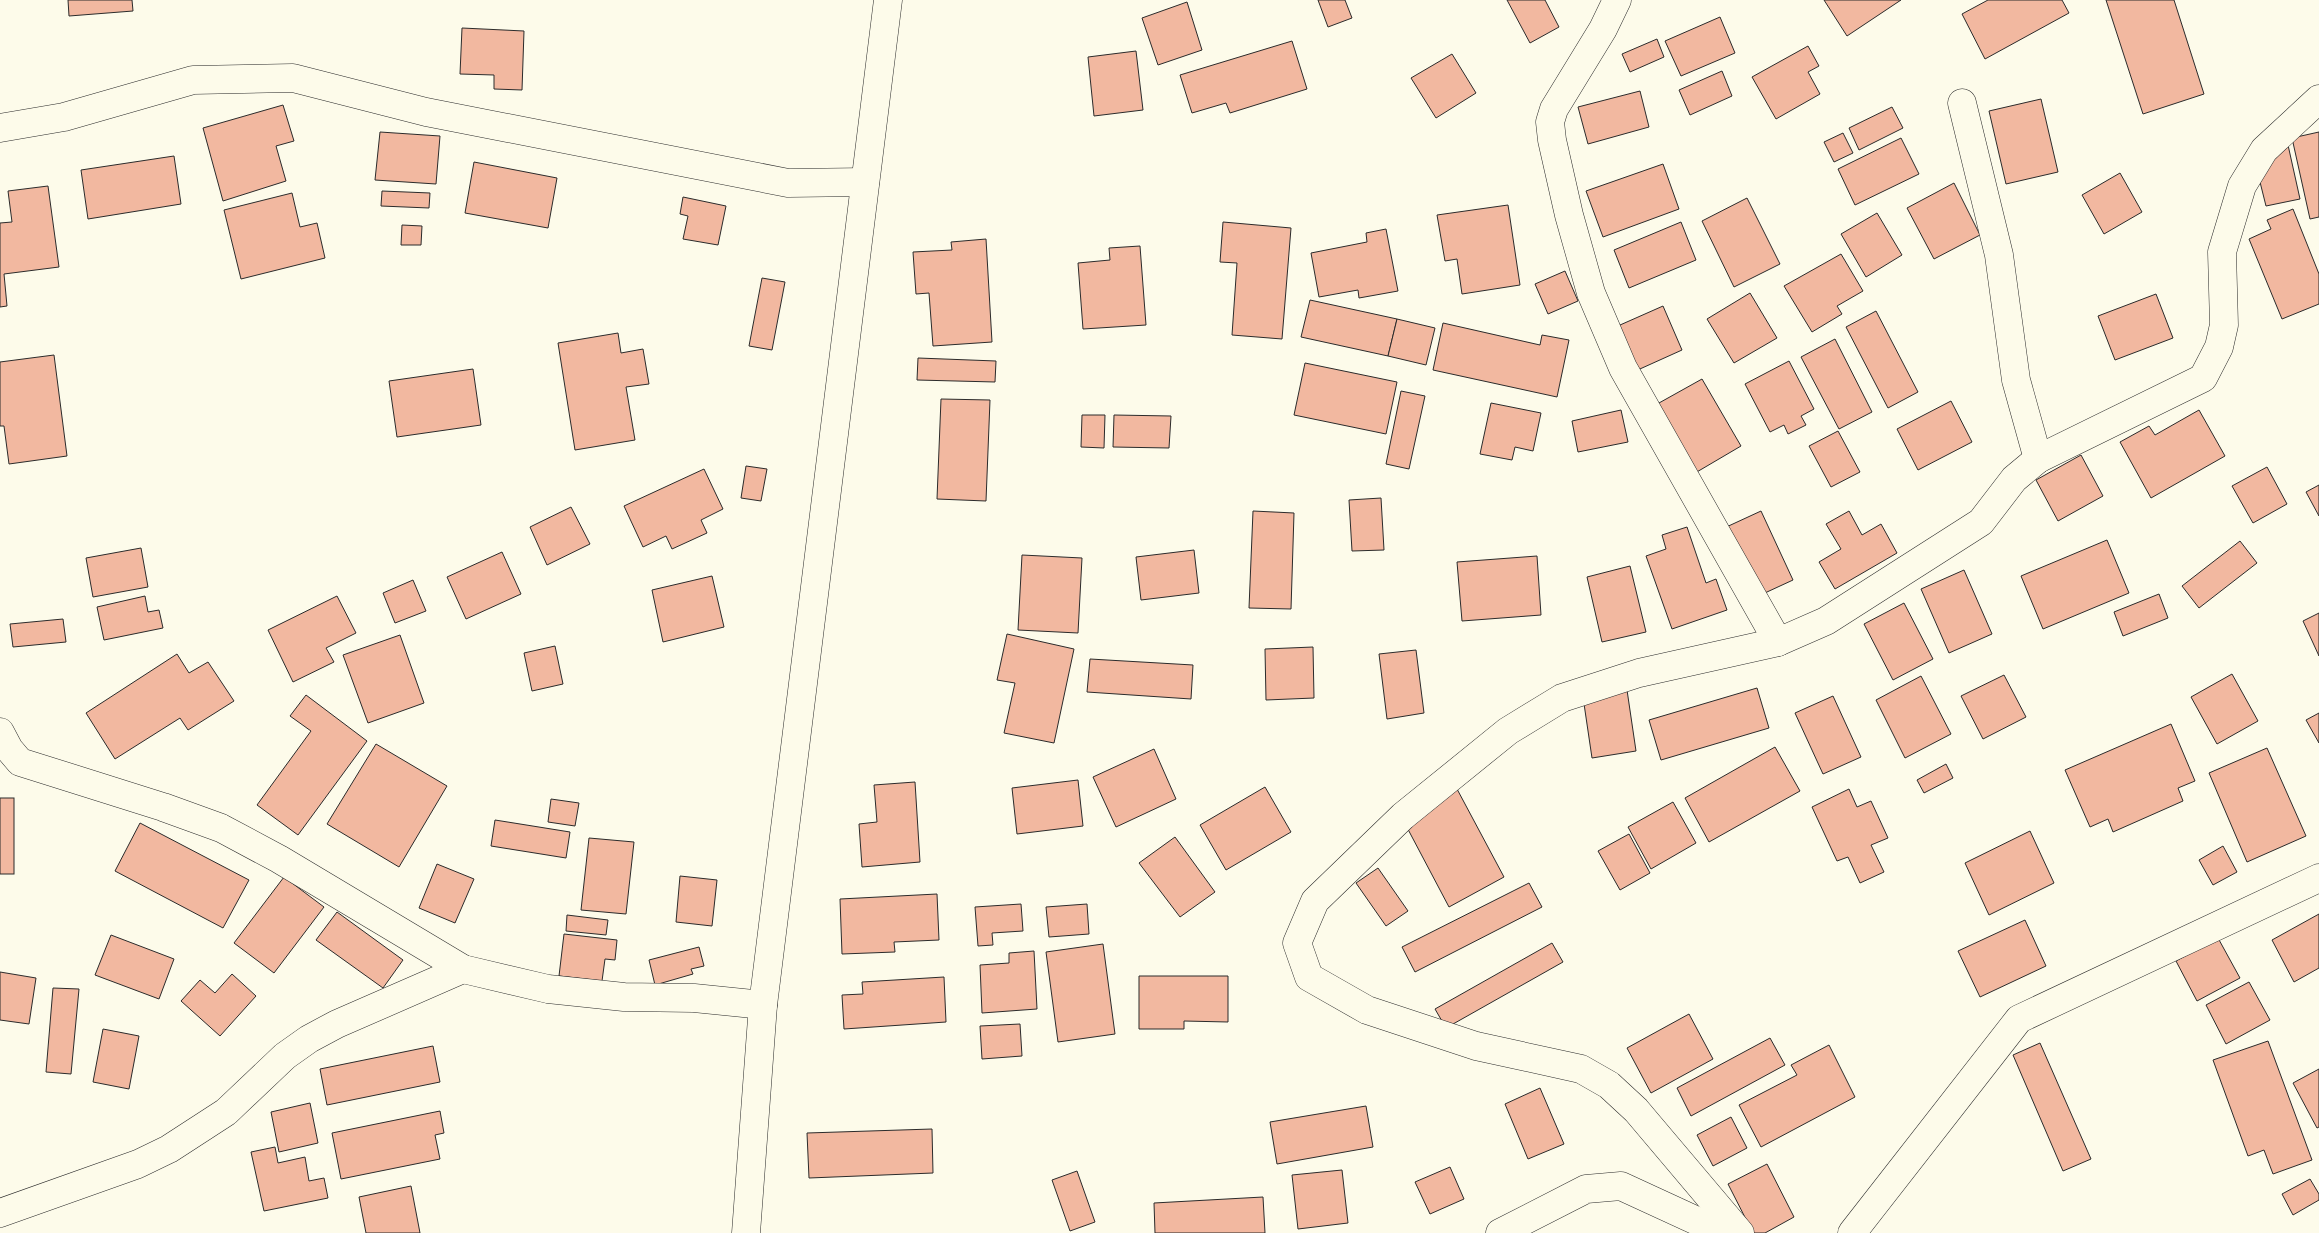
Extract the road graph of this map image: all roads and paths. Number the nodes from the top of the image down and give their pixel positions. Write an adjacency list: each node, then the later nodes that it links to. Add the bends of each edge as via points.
1 (888, 0): 6 (street)
2 (1617, 0): 8 (street, via 1554,109 1550,122 1569,215 1592,293 1623,368)
3 (2319, 98): 7 (street, via 2264,150 2242,186 2222,252 2224,326 2219,347 2203,378)
4 (1962, 103): 7 (street, via 1999,255 2016,380)
5 (0, 128): 6 (street, via 64,117 193,80 293,78 426,112 788,183)
6 (865, 182): 12 (street)
7 (2038, 459): 8 (street, via 2014,479 1981,522 1826,621)
8 (1778, 642): 17 (street, via 1639,673 1562,698 1508,731 1403,816 1315,901 1297,943 1309,977 1367,1010 1476,1046 1581,1068 1609,1085 1636,1110)
9 (0, 732): 11 (street, via 20,762 221,828)
10 (2319, 878): 18 (street, via 2019,1019)
11 (463, 969): 12 (street, via 548,989); 13 (street, via 309,1038 285,1056 226,1112 169,1149 138,1164)
12 (763, 1005): 14 (street)
13 (0, 1213)
14 (746, 1233)
15 (1500, 1233): 16 (street, via 1586,1189 1621,1186)
16 (1723, 1233)
17 (1740, 1233)
18 (1852, 1233)

